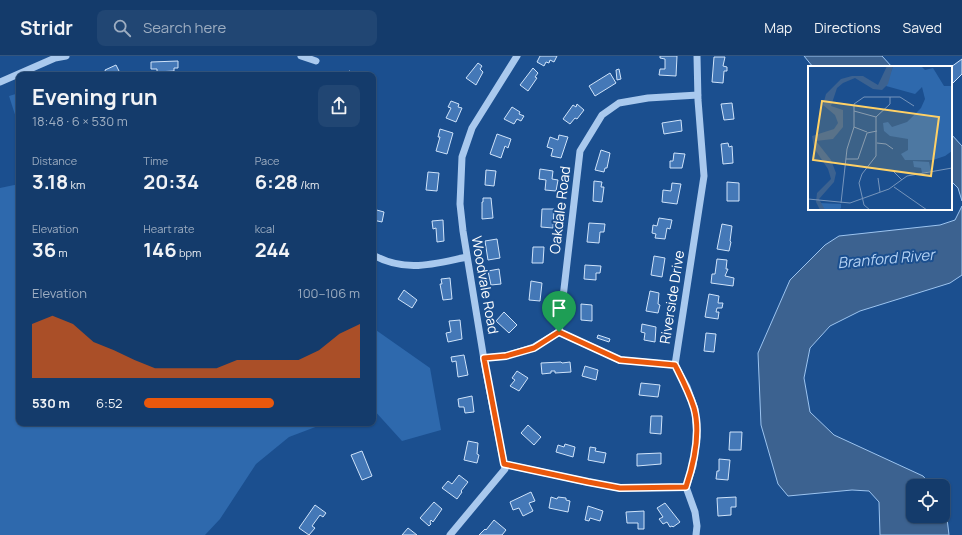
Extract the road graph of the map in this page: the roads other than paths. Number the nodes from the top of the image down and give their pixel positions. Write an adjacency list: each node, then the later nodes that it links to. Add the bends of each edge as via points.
1 (66, 56): 6 (street)
2 (301, 56): 5 (street)
3 (517, 56): 11 (street, Woodvale Road, via 472,128 462,157 460,204)
4 (697, 56): 9 (street, Riverside Drive)
5 (316, 61)
6 (23, 72)
7 (16, 75): 8 (street)
8 (0, 82)
9 (698, 95): 12 (street, Oakdale Road, via 648,98 619,103 602,115 580,151); 14 (street, Riverside Drive, via 704,176)
10 (376, 256): 11 (street, via 399,266 415,266)
11 (467, 256): 13 (street, Woodvale Road)
12 (559, 332): 13 (street, via 534,348 506,356); 14 (street, via 620,360)
13 (484, 358): 15 (street, Woodvale Road)
14 (675, 365): 16 (street, Riverside Drive, via 694,409 697,437 693,466)
15 (504, 464): 16 (street, via 620,488); 17 (street, via 504,469)
16 (686, 487): 18 (street, via 695,512)
17 (450, 535)
18 (696, 535)

